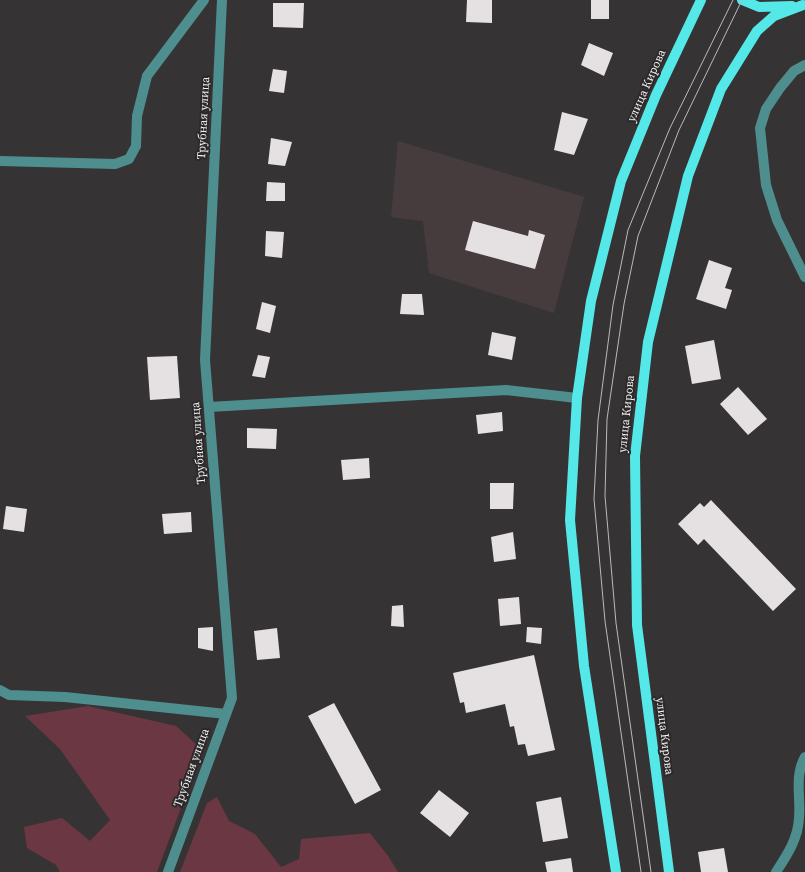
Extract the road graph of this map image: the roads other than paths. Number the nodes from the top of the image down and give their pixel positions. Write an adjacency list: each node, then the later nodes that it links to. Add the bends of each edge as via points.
1 (204, 0): 7 (street, via 147,76 137,116 136,146 129,159 115,164)
2 (222, 0): 10 (street, Трубная улица, via 205,360)
3 (701, 0): 9 (main road, улица Кирова, via 656,95 621,181 591,301)
4 (742, 0): 5 (main road, улица Кирова, via 759,7)
5 (804, 5): 16 (main road, улица Кирова, via 774,16 757,31 720,89 688,176 648,342 635,456 637,625)
6 (805, 65): 8 (street, via 794,71 780,88 766,109 760,128 766,185 777,220)
7 (0, 160)
8 (805, 277)
9 (577, 398): 10 (street, via 506,390); 15 (main road, улица Кирова, via 570,520 584,666)
10 (209, 407): 12 (street, Трубная улица, via 232,698)
11 (0, 690): 12 (street, via 9,695 65,697)
12 (226, 714): 14 (street, Трубная улица)
13 (805, 757): 17 (street, via 800,771 800,817 797,832 792,848)
14 (168, 872)
15 (616, 872)
16 (669, 872)
17 (776, 872)

